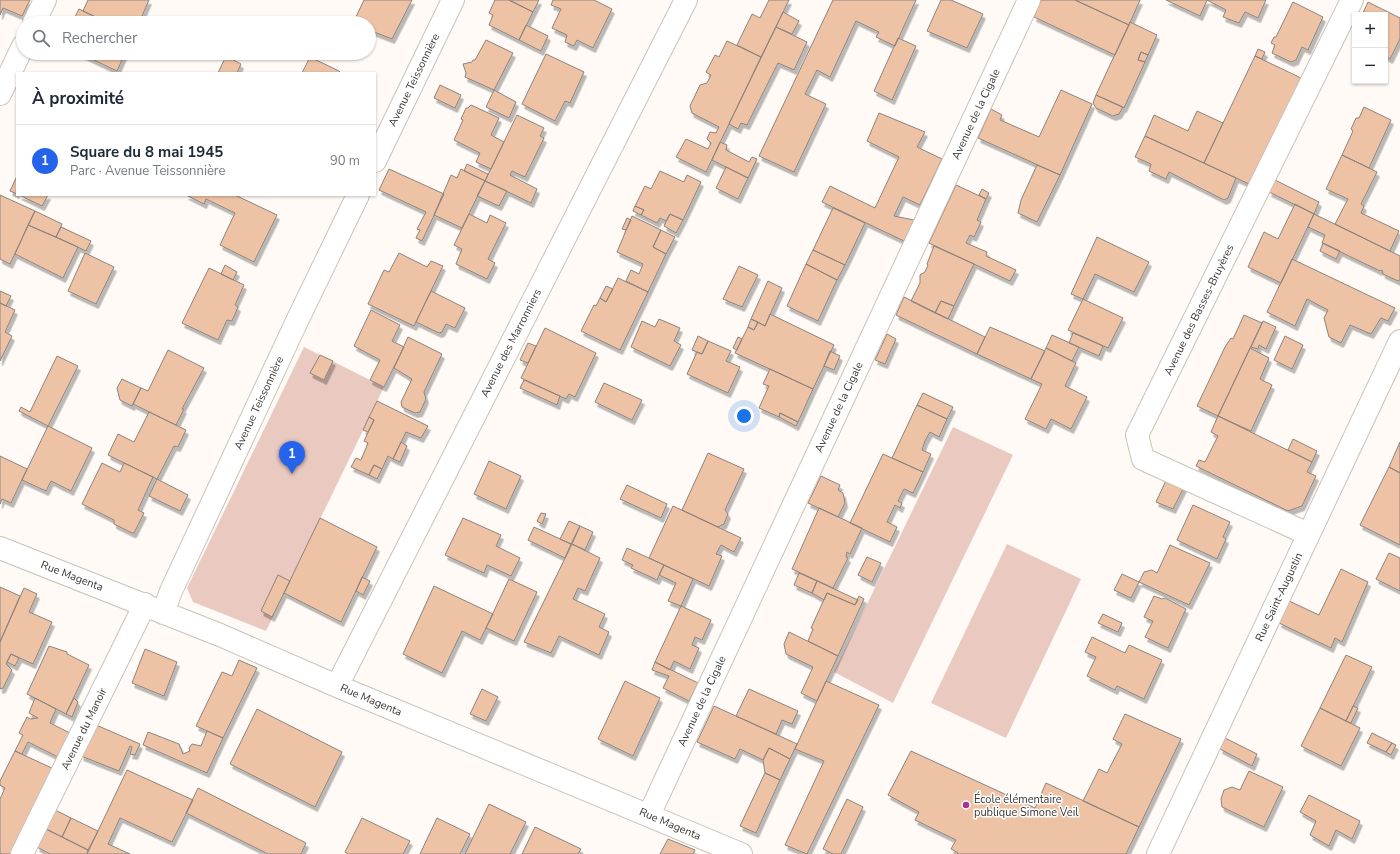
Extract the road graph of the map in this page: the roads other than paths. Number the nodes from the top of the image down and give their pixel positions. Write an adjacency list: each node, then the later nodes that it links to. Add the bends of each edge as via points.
1 (45, 0): 6 (street)
2 (453, 0): 9 (street, Avenue Teissonnière)
3 (686, 0): 15 (street, Avenue des Marronniers)
4 (1029, 0): 16 (street, Avenue de la Cigale)
5 (1352, 0): 12 (street, Avenue des Basses-Bruyères, via 1137,435 1143,459)
6 (37, 16)
7 (16, 60): 8 (street)
8 (0, 94)
9 (376, 159)
10 (358, 196): 14 (street, Avenue Teissonnière, via 171,591)
11 (1400, 341): 12 (street, Rue Saint-Augustin)
12 (1308, 534): 19 (street, Rue Saint-Augustin)
13 (0, 548): 14 (street, Rue Magenta)
14 (154, 608): 15 (street, Rue Magenta); 17 (street, Avenue du Manoir)
15 (337, 686): 16 (street, Rue Magenta)
16 (649, 815): 18 (street, Rue Magenta)
17 (22, 854)
18 (741, 854)
19 (1158, 854)

